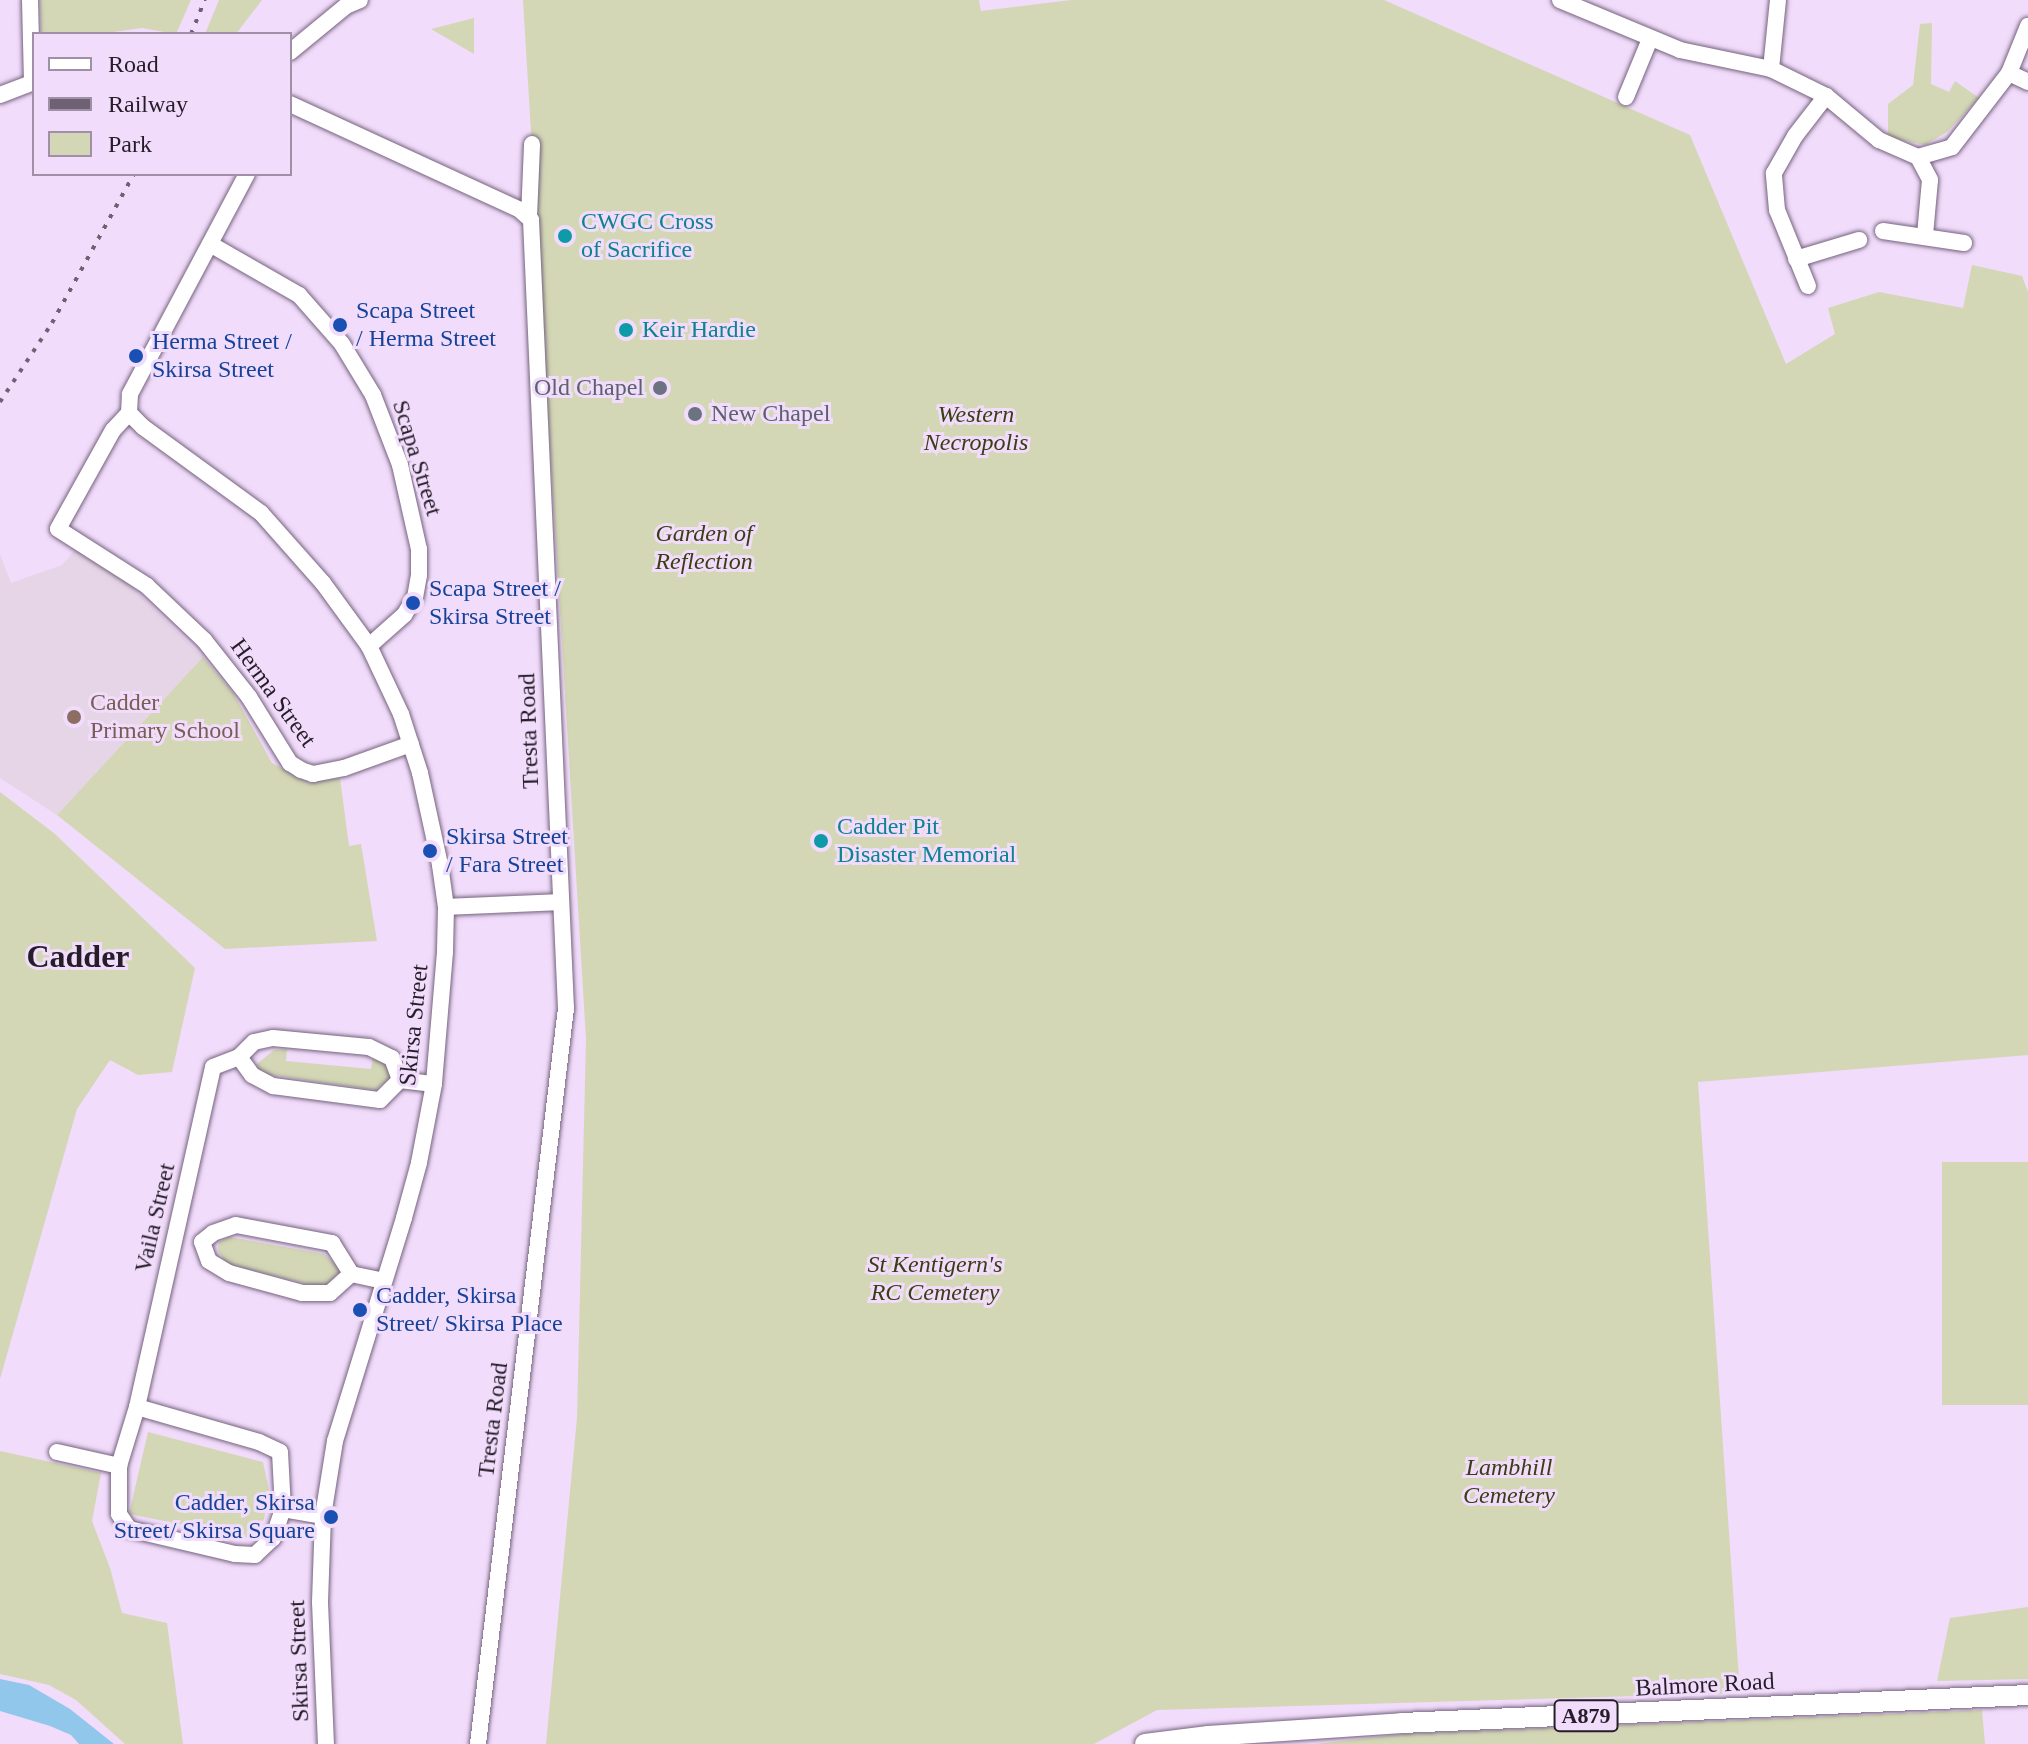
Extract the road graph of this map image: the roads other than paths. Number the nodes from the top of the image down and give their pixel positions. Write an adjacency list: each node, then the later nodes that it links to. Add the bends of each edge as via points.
1 (30, 0): 9 (street)
2 (360, 0): 8 (street)
3 (1560, 0): 5 (street)
4 (1778, 0): 10 (street)
5 (1589, 5): 7 (street)
6 (2028, 26): 11 (street)
7 (1650, 39): 10 (street); 16 (street)
8 (292, 50)
9 (32, 55)
10 (1771, 69): 15 (street)
11 (2009, 73): 12 (street); 19 (street, via 1952,147)
12 (2028, 82)
13 (32, 83): 14 (street)
14 (0, 95)
15 (1826, 96): 19 (street, via 1879,140); 27 (street, via 1774,173 1777,210)
16 (1626, 97)
17 (292, 105): 21 (street)
18 (532, 144): 21 (street, Tresta Road)
19 (1918, 157): 23 (street, via 1930,180)
20 (246, 176): 26 (street, Herma Street)
21 (529, 217): 32 (street, Tresta Road)
22 (1883, 231): 23 (street)
23 (1925, 235): 25 (street)
24 (1859, 240): 27 (street)
25 (1964, 243)
26 (210, 244): 29 (street, Herma Street, via 130,394); 30 (street, Scapa Street, via 299,295 342,344 373,395 400,465 419,549 419,575 404,615)
27 (1796, 259): 28 (street)
28 (1808, 286)
29 (129, 413): 30 (street, Skirsa Street, via 261,513 323,583); 31 (street, Herma Street, via 113,430 58,529 147,586 204,640 249,697 290,763 301,770 313,774 344,768)
30 (369, 646): 31 (street, Skirsa Street)
31 (411, 744): 33 (street, Skirsa Street, via 435,834)
32 (560, 902): 33 (street); 48 (street, Tresta Road, via 563,1045)
33 (446, 907): 36 (street, Skirsa Street)
34 (239, 1057): 35 (street, via 252,1075 287,1088 380,1100); 35 (street, Vaila Street, via 254,1042 273,1038 369,1047 392,1058); 37 (street, Vaila Street, via 213,1067)
35 (400, 1080): 36 (street)
36 (434, 1084): 40 (street, Skirsa Street, via 419,1163)
37 (176, 1237): 38 (street); 41 (street, Vaila Street)
38 (202, 1242): 39 (street, via 236,1225 332,1243); 39 (street, via 209,1261 229,1273 302,1293 330,1293)
39 (351, 1274): 40 (street)
40 (383, 1281): 45 (street, Skirsa Street, via 338,1427)
41 (137, 1407): 43 (street, Vaila Street); 44 (street, via 280,1452)
42 (57, 1452): 43 (street)
43 (119, 1466): 44 (street, Vaila Street, via 119,1514 129,1529 255,1555 273,1538)
44 (283, 1509): 45 (street)
45 (323, 1516): 47 (street, Skirsa Street, via 320,1602)
46 (2028, 1695): 49 (main road, Balmore Road / A879, via 1402,1723)
47 (326, 1744)
48 (478, 1744)
49 (1145, 1744)

